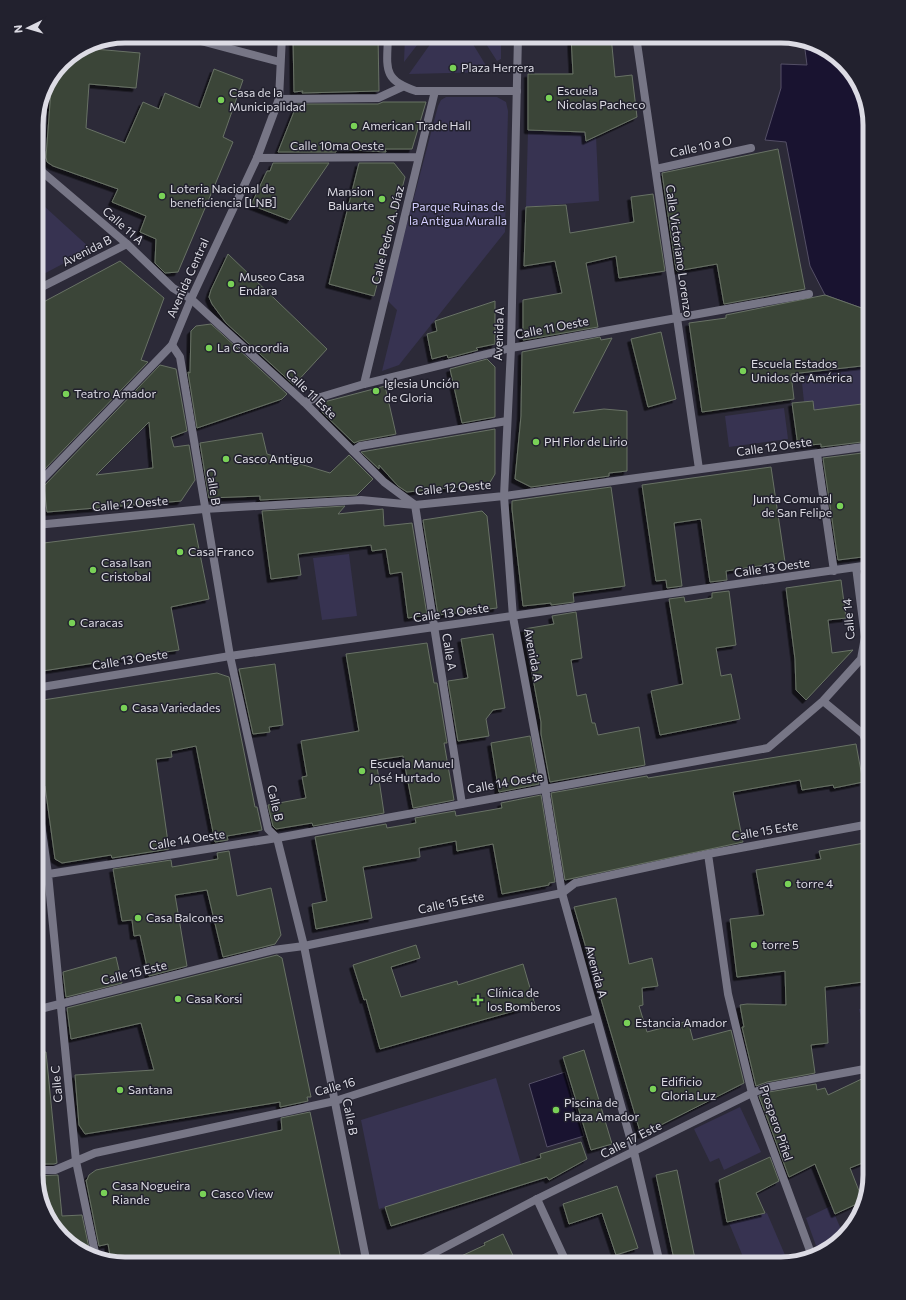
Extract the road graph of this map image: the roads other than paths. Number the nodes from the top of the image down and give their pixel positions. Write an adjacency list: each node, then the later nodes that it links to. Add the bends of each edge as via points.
1 (208, 43): 6 (street)
2 (281, 43): 6 (street, Avenida Central)
3 (388, 43): 7 (street, via 389,74)
4 (518, 43): 9 (street, Avenida A)
5 (637, 43): 14 (street, Calle Victoriano Lorenzo)
6 (280, 62): 10 (street, Avenida Central)
7 (402, 87): 8 (street, via 416,91); 10 (street, via 378,98)
8 (436, 91): 9 (street); 12 (street, Calle Pedro A. Díaz)
9 (517, 91): 22 (street, Avenida A)
10 (279, 99): 13 (street, Avenida Central)
11 (751, 148): 14 (street, Calle 10 a O)
12 (418, 157): 13 (street, Calle 10ma Oeste); 23 (street, Calle Pedro A. Díaz)
13 (257, 158): 19 (street, Avenida Central)
14 (656, 169): 20 (street, Calle Victoriano Lorenzo)
15 (43, 173): 16 (street, Calle 11 A)
16 (127, 244): 17 (street, Avenida B); 19 (street, Calle 11 A, via 173,288)
17 (43, 286)
18 (810, 294): 20 (street, Calle 11 Oeste)
19 (191, 299): 21 (street, Avenida Central); 24 (street, Calle 11 Este)
20 (677, 317): 22 (street, Calle 11 Oeste); 29 (street, Calle Victoriano Lorenzo)
21 (172, 346): 30 (street, Avenida Central); 33 (street, Calle B, via 180,356)
22 (511, 348): 23 (street, Calle 11 Oeste); 25 (street, Avenida A)
23 (364, 384): 24 (street, Calle 11 Oeste)
24 (304, 402): 27 (street, Calle 11 Este)
25 (507, 421): 27 (street, via 360,446); 31 (street, Avenida A)
26 (863, 447): 28 (street, Calle 12 Oeste)
27 (352, 451): 32 (street, Calle 11 Este, via 384,482)
28 (816, 454): 29 (street, Calle 12 Oeste); 37 (street)
29 (699, 469): 31 (street, Calle 12 Oeste)
30 (43, 479)
31 (504, 496): 32 (street, Calle 12 Oeste); 39 (street, Avenida A)
32 (415, 505): 33 (street, Calle 12 Oeste, via 361,500); 40 (street, Calle A)
33 (204, 509): 34 (street, Calle 12 Oeste); 42 (street, Calle B)
34 (43, 524)
35 (863, 566): 36 (street, Calle 13 Oeste)
36 (856, 567): 37 (street, Calle 13 Oeste); 38 (street, Calle 14)
37 (834, 571): 39 (street, Calle 13 Oeste)
38 (863, 616)
39 (514, 617): 40 (street, Calle 13 Oeste); 46 (street, Avenida A)
40 (433, 628): 42 (street, Calle 13 Oeste); 47 (street, Calle A)
41 (863, 654): 44 (street, Calle 14)
42 (230, 656): 43 (street, Calle 13 Oeste); 50 (street, Calle B, via 268,829)
43 (43, 687)
44 (823, 701): 45 (street); 46 (street, Calle 14 Oeste, via 768,748)
45 (863, 734)
46 (546, 788): 47 (street, Calle 14 Oeste); 54 (street, Avenida A)
47 (462, 804): 50 (street, Calle 14 Oeste)
48 (863, 825): 51 (street, Calle 15 Este)
49 (43, 838): 52 (street, Calle C)
50 (277, 838): 52 (street, Calle 14 Oeste); 55 (street, Calle B)
51 (708, 854): 54 (street, Calle 15 Este, via 575,883); 60 (street, Prospero Piñel, via 728,994)
52 (48, 874): 53 (street, Calle 14 Oeste); 56 (street, Calle C)
53 (43, 875)
54 (562, 893): 55 (street, Calle 15 Este); 58 (street, Avenida A)
55 (304, 946): 56 (street, Calle 15 Este, via 273,950); 61 (street, Calle B)
56 (61, 1004): 57 (street, Calle 15 Este); 63 (street, Calle C)
57 (43, 1008)
58 (596, 1018): 61 (street, Calle 16); 62 (street, Avenida A)
59 (863, 1069): 60 (street, Calle 17 Este)
60 (752, 1092): 62 (street, Calle 17 Este); 67 (street, Prospero Piñel)
61 (335, 1101): 63 (street, Calle 16, via 95,1153); 68 (street, Calle B)
62 (634, 1152): 65 (street, Calle 17 Este); 71 (street, Avenida A)
63 (76, 1161): 64 (street, Calle 16, via 55,1170); 66 (street, Calle C)
64 (43, 1170)
65 (537, 1199): 69 (street, Calle 17 Este); 70 (street)
66 (95, 1251)
67 (810, 1251)
68 (366, 1257)
69 (431, 1257)
70 (564, 1257)
71 (658, 1257)

